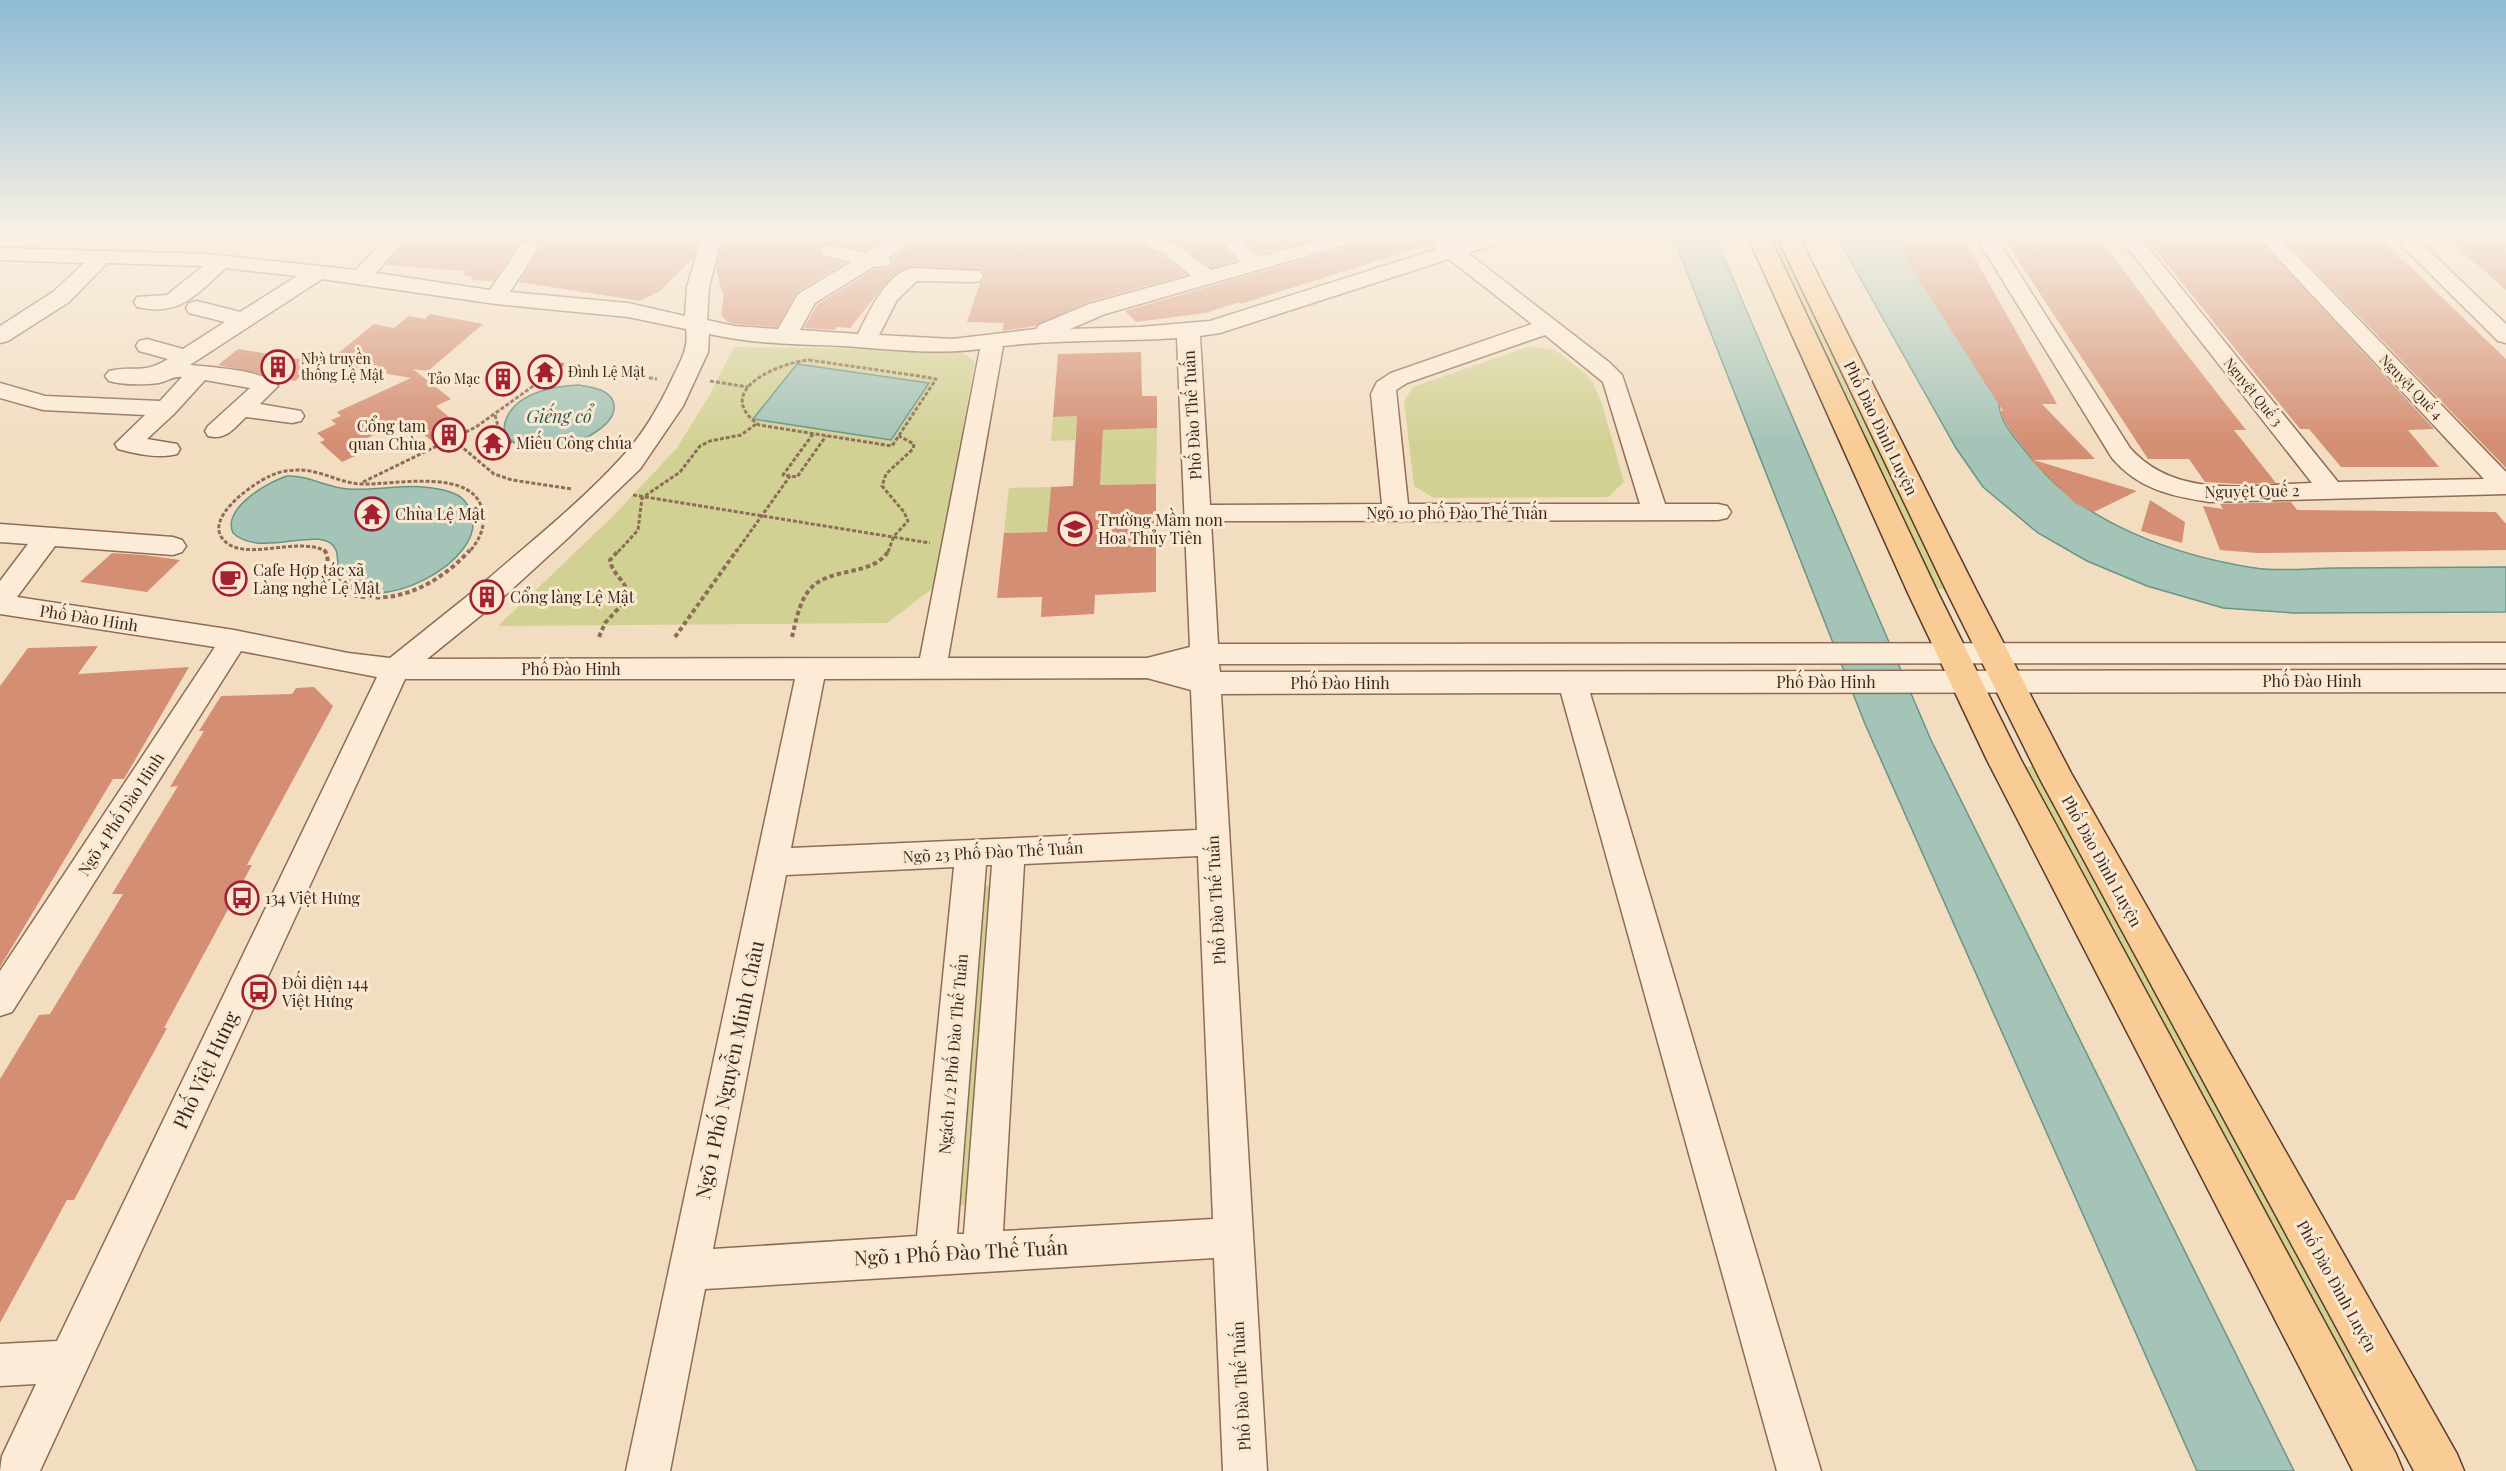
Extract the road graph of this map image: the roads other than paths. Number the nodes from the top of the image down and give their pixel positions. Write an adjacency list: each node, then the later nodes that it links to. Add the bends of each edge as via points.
1 (47, 306): 23 (street)
2 (266, 306): 18 (street)
3 (584, 306): 19 (street)
4 (697, 306): 19 (street)
5 (802, 306): 26 (street)
6 (883, 306): 27 (street)
7 (1114, 306): 17 (street)
8 (1273, 306): 21 (street, via 1212,328)
9 (1522, 306): 20 (street)
10 (1791, 306): 52 (main road, Phố Đào Đình Luyện)
11 (1822, 306): 53 (main road, Phố Đào Đình Luyện)
12 (2029, 306): 39 (street, Nguyệt Quế 2, via 2121,453 2147,478 2177,489 2209,494)
13 (2184, 306): 39 (street, Nguyệt Quế 3)
14 (2333, 306): 38 (street, Nguyệt Quế 4)
15 (2474, 306): 25 (street)
16 (197, 308): 18 (street)
17 (1079, 316): 22 (street); 24 (street)
18 (244, 320): 30 (street)
19 (696, 324): 26 (street, via 734,333); 54 (street, via 697,352 686,378 631,463 559,532)
20 (1548, 326): 40 (street, via 1614,380); 43 (street, Ngõ 10 phố Đào Thế Tuấn, via 1400,378 1385,387)
21 (1188, 330): 22 (street); 42 (street, Phố Đào Thế Tuấn)
22 (1093, 335): 24 (street)
23 (0, 336)
24 (1030, 336): 28 (street)
25 (2506, 336)
26 (785, 337): 27 (street)
27 (865, 341): 28 (street, via 951,345)
28 (993, 341): 51 (street)
29 (147, 346): 30 (street)
30 (184, 366): 31 (street, via 157,376); 33 (street); 34 (street, via 266,386)
31 (117, 376)
32 (5, 396): 33 (street, via 44,403)
33 (165, 409): 37 (street, via 127,444)
34 (241, 409): 35 (street); 36 (street)
35 (292, 416)
36 (217, 431)
37 (168, 450)
38 (2505, 486): 39 (street, Nguyệt Quế 2)
39 (2331, 490)
40 (1655, 512): 41 (street, Ngõ 10 phố Đào Thế Tuấn); 43 (street, Ngõ 10 phố Đào Thế Tuấn)
41 (1718, 512)
42 (1197, 513): 43 (street, Ngõ 10 phố Đào Thế Tuấn); 55 (street, Phố Đào Thế Tuấn)
43 (1396, 513)
44 (0, 533): 45 (street)
45 (48, 538): 46 (street); 47 (street)
46 (172, 546)
47 (0, 602): 48 (street, Phố Đào Hinh)
48 (234, 640): 54 (street, Phố Đào Hinh); 62 (street, Ngõ 4 Phố Đào Hinh)
49 (2506, 652): 53 (street, Phố Đào Hinh)
50 (812, 668): 51 (street, Phố Đào Hinh); 54 (street, Phố Đào Hinh); 61 (street, Ngõ 1 Phố Nguyễn Minh Châu)
51 (932, 668): 55 (street, Phố Đào Hinh)
52 (1959, 668): 53 (street, Phố Đào Hinh); 55 (street, Phố Đào Hinh); 57 (street, Phố Đào Hinh); 73 (main road, Phố Đào Đình Luyện)
53 (2000, 668): 56 (street, Phố Đào Hinh); 74 (main road, Phố Đào Đình Luyện, via 2057,779)
54 (395, 669): 67 (street, Phố Việt Hưng)
55 (1205, 669): 57 (street, Phố Đào Hinh); 58 (street, Phố Đào Thế Tuấn)
56 (2506, 681)
57 (1573, 682): 72 (street)
58 (1214, 842): 59 (street, Ngõ 23 Phố Đào Thế Tuấn); 63 (street, Phố Đào Thế Tuấn)
59 (1009, 851): 60 (street, Ngõ 23 Phố Đào Thế Tuấn); 64 (street)
60 (971, 853): 61 (street, Ngõ 23 Phố Đào Thế Tuấn); 65 (street, Ngách 1/2 Phố Đào Thế Tuấn)
61 (772, 862): 66 (street, Ngõ 1 Phố Nguyễn Minh Châu)
62 (3, 992)
63 (1233, 1237): 64 (street, Ngõ 1 Phố Đào Thế Tuấn); 71 (street, Phố Đào Thế Tuấn)
64 (982, 1252): 65 (street, Ngõ 1 Phố Đào Thế Tuấn)
65 (935, 1255): 66 (street, Ngõ 1 Phố Đào Thế Tuấn)
66 (689, 1270): 70 (street, Ngõ 1 Phố Nguyễn Minh Châu)
67 (69, 1361): 68 (street); 69 (street, Phố Việt Hưng)
68 (0, 1365)
69 (17, 1471)
70 (648, 1471)
71 (1245, 1471)
72 (1799, 1471)
73 (2379, 1471)
74 (2440, 1471)

